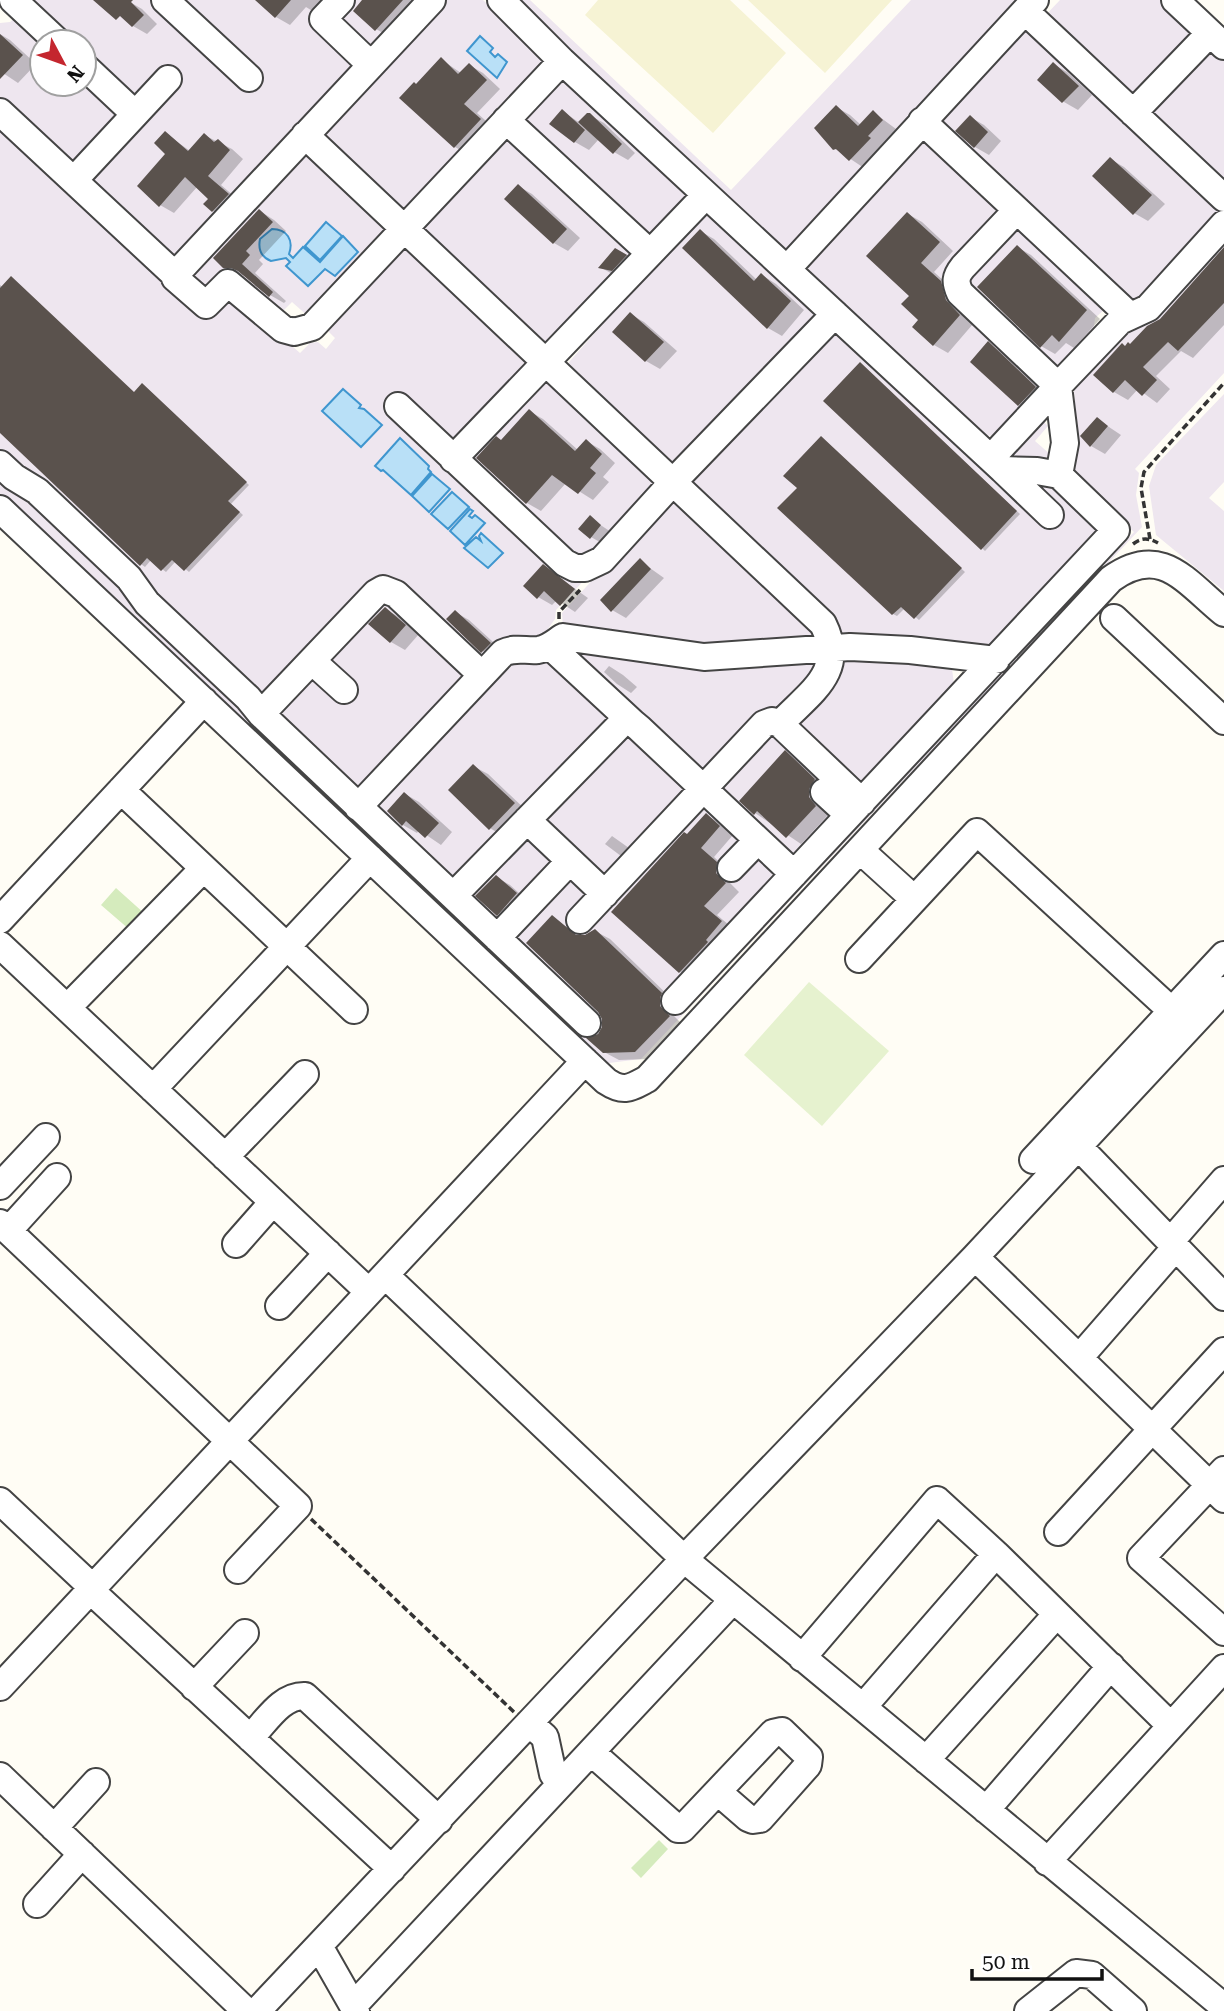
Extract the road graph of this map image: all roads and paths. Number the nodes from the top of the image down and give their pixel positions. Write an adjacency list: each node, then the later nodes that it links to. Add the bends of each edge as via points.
1 (5, 0): 8 (street)
2 (13, 0): 10 (street)
3 (165, 0): 14 (street)
4 (341, 0): 13 (street, via 323,19)
5 (432, 0): 13 (street)
6 (500, 0): 12 (street)
7 (1175, 0): 11 (street)
8 (0, 5)
9 (1030, 5): 19 (street); 21 (street)
10 (43, 28)
11 (1217, 40): 19 (street)
12 (562, 61): 20 (street); 24 (street)
13 (371, 65): 22 (street)
14 (249, 78)
15 (98, 79): 18 (street)
16 (168, 79): 18 (street)
17 (0, 111): 23 (street)
18 (134, 113): 23 (street)
19 (1133, 113): 25 (street)
20 (506, 120): 28 (street); 29 (street)
21 (922, 121): 26 (street); 30 (street)
22 (304, 135): 28 (street); 31 (street)
23 (74, 180): 31 (street)
24 (706, 195): 29 (street); 30 (street)
25 (1224, 198)
26 (1017, 210): 33 (street); 36 (street, via 957,274 955,283 960,293)
27 (1224, 224): 33 (street, via 1148,308)
28 (403, 229): 31 (street, via 321,335 283,329 228,283 205,305); 34 (street)
29 (649, 253): 34 (street)
30 (787, 269): 32 (street)
31 (175, 275)
32 (835, 314): 40 (street); 42 (street)
33 (1130, 316): 36 (street, via 1119,321)
34 (546, 361): 38 (street); 42 (street)
35 (1224, 383): 45 (path, via 1144,472 1141,488)
36 (1058, 386): 40 (street); 41 (street, via 1065,443)
37 (398, 406): 38 (street)
38 (453, 459): 46 (street, via 565,563 575,568)
39 (0, 464): 56 (street, via 37,491 129,578 147,603)
40 (997, 464): 41 (street); 44 (street)
41 (1059, 475): 52 (street, via 1116,530)
42 (672, 483): 46 (street); 50 (street, via 823,624)
43 (0, 509): 55 (street)
44 (1050, 515)
45 (1150, 539)
46 (594, 565): 49 (path, via 594,576 559,612)
47 (1224, 613): 67 (street, via 1170,569 1156,563 1126,568)
48 (1114, 618): 57 (street)
49 (554, 644): 50 (street, via 564,636 704,657); 53 (street, via 538,650 511,649); 58 (street)
50 (831, 647): 52 (street); 59 (street, via 828,674)
51 (312, 660): 53 (street, via 383,589 396,594); 54 (street); 56 (street)
52 (996, 660): 64 (street)
53 (482, 675): 63 (street)
54 (344, 690)
55 (204, 701): 61 (street); 68 (street)
56 (261, 714): 63 (street)
57 (1224, 721)
58 (632, 723): 60 (street); 65 (street, via 616,727)
59 (780, 724): 60 (street, via 764,724); 64 (street)
60 (704, 788): 66 (street); 73 (street)
61 (121, 790): 71 (street); 76 (street)
62 (824, 792): 64 (street)
63 (358, 807): 74 (street)
64 (855, 809): 72 (street)
65 (527, 820): 69 (street); 74 (street)
66 (758, 839): 70 (street); 72 (street)
67 (860, 850): 75 (street); 89 (street, via 647,1079 617,1089)
68 (370, 858): 80 (street); 89 (street)
69 (570, 861): 73 (street); 78 (street)
70 (731, 868)
71 (203, 869): 80 (street); 85 (street)
72 (794, 874): 84 (street)
73 (604, 894): 77 (street)
74 (453, 896): 78 (street)
75 (914, 899): 82 (street); 87 (street, via 977,832)
76 (0, 920)
77 (580, 920)
78 (497, 938): 88 (street)
79 (0, 945): 85 (street)
80 (286, 947): 86 (street); 91 (street)
81 (1224, 955): 87 (street)
82 (859, 959)
83 (1224, 990): 93 (street)
84 (675, 1001)
85 (67, 1008): 91 (street)
86 (354, 1010)
87 (1172, 1011): 95 (street)
88 (587, 1023)
89 (585, 1061): 105 (street)
90 (305, 1074): 94 (street)
91 (153, 1089): 94 (street)
92 (46, 1137): 98 (street)
93 (1078, 1146): 102 (street); 104 (street)
94 (225, 1157): 99 (street)
95 (1033, 1160)
96 (57, 1177): 100 (street)
97 (1224, 1180): 102 (street)
98 (0, 1186)
99 (273, 1202): 101 (street); 103 (street)
100 (4, 1227): 111 (street)
101 (236, 1244)
102 (1173, 1245): 106 (street); 109 (street)
103 (328, 1253): 105 (street); 107 (street)
104 (975, 1257): 109 (street); 117 (street)
105 (377, 1283): 111 (street); 117 (street)
106 (1224, 1297)
107 (279, 1306)
108 (1224, 1351): 110 (street)
109 (1079, 1358): 110 (street)
110 (1153, 1429): 112 (street); 115 (street)
111 (230, 1441): 114 (street); 119 (street)
112 (1219, 1485): 122 (street, via 1141,1559)
113 (0, 1501): 119 (street)
114 (298, 1506): 118 (street); 130 (path)
115 (1058, 1532)
116 (996, 1554): 121 (street); 124 (street, via 937,1500); 129 (street)
117 (684, 1559): 120 (street); 130 (street)
118 (238, 1570)
119 (91, 1589): 127 (street); 128 (street)
120 (733, 1600): 124 (street); 133 (street)
121 (1057, 1614): 125 (street); 134 (street)
122 (1224, 1632)
123 (245, 1633): 128 (street)
124 (802, 1658): 129 (street)
125 (1111, 1666): 131 (street); 139 (street)
126 (1224, 1668): 131 (street)
127 (2, 1682)
128 (194, 1687): 132 (street)
129 (863, 1707): 134 (street)
130 (529, 1724): 137 (street, via 545,1737 554,1774); 140 (street)
131 (1171, 1726): 143 (street)
132 (250, 1738): 140 (street, via 285,1700 305,1696); 144 (street)
133 (591, 1752): 137 (street); 138 (street, via 678,1829)
134 (926, 1760): 139 (street)
135 (0, 1776): 141 (street)
136 (96, 1782): 141 (street)
137 (561, 1783): 148 (street)
138 (718, 1792)
139 (986, 1810): 143 (street)
140 (439, 1820): 144 (street)
141 (54, 1828): 142 (street)
142 (82, 1854): 145 (street); 149 (street)
143 (1047, 1862): 147 (street)
144 (392, 1869): 146 (street)
145 (37, 1904)
146 (319, 1946): 148 (street); 150 (street)
147 (1224, 2007)
148 (355, 2008)
149 (246, 2011)
150 (257, 2011)
151 (1028, 2011): 152 (street, via 1076,1973 1092,1975)
152 (1133, 2011)

